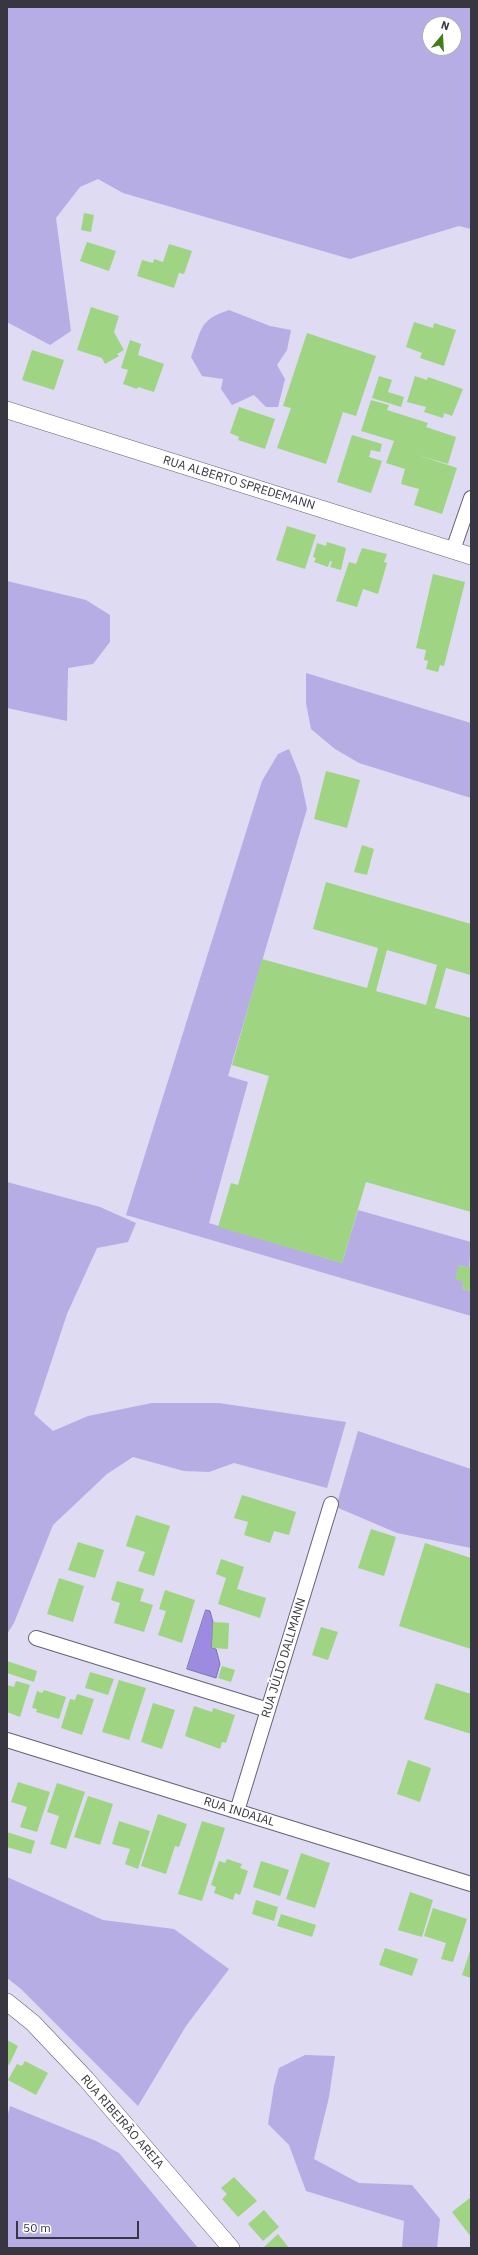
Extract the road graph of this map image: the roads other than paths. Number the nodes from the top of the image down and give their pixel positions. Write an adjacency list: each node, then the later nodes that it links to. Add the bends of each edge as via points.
1 (7, 410): 3 (street, RUA ALBERTO SPREDEMANN)
2 (471, 498): 3 (street)
3 (453, 550): 4 (street, RUA ALBERTO SPREDEMANN)
4 (471, 556)
5 (332, 1504): 7 (street, RUA JÚLIO DALLMANN)
6 (36, 1638): 7 (street)
7 (268, 1710): 9 (street, RUA JÚLIO DALLMANN)
8 (7, 1740): 9 (street, RUA INDAIAL)
9 (237, 1811): 10 (street, RUA INDAIAL)
10 (471, 1884)
11 (7, 2002): 12 (street, RUA RIBEIRÃO AREIA, via 33,2023 86,2079)
12 (231, 2248)

